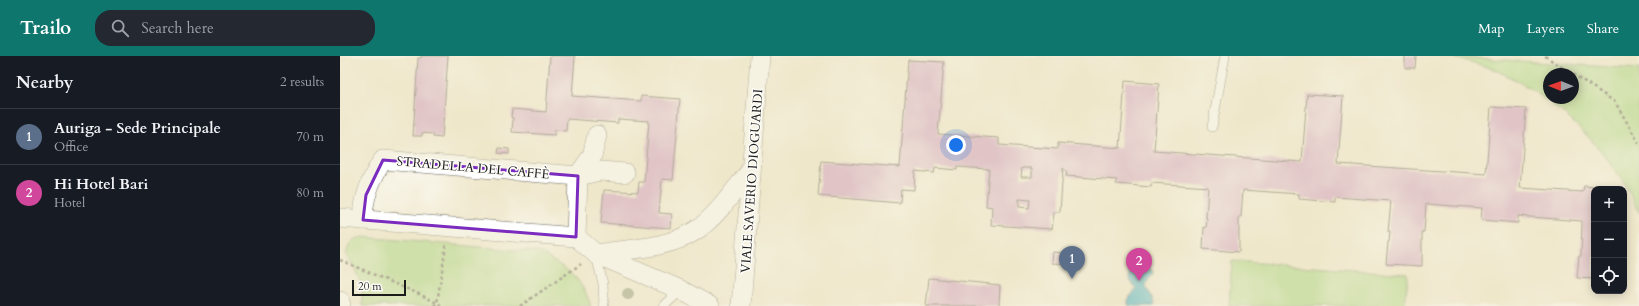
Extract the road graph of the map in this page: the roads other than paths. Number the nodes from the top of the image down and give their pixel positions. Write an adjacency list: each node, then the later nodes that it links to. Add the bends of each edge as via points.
1 (760, 56): 5 (street, VIALE SAVERIO DIOGUARDI)
2 (1225, 56): 3 (lane)
3 (1212, 127)
4 (597, 135): 7 (street, via 592,156)
5 (751, 170): 11 (street, via 712,216 695,231 656,245); 18 (street, VIALE SAVERIO DIOGUARDI)
6 (625, 173): 7 (street, STRADELLA DEL CAFFÈ, via 600,171)
7 (578, 176): 9 (street, STRADELLA DEL CAFFÈ, via 383,160 366,195); 10 (street)
8 (340, 218): 9 (street)
9 (363, 220): 10 (street)
10 (576, 237): 11 (street)
11 (596, 254): 12 (street); 15 (lane, via 603,284)
12 (681, 290): 16 (lane); 17 (street)
13 (340, 301): 14 (street)
14 (341, 306)
15 (604, 306)
16 (664, 306)
17 (710, 306)
18 (741, 306)

